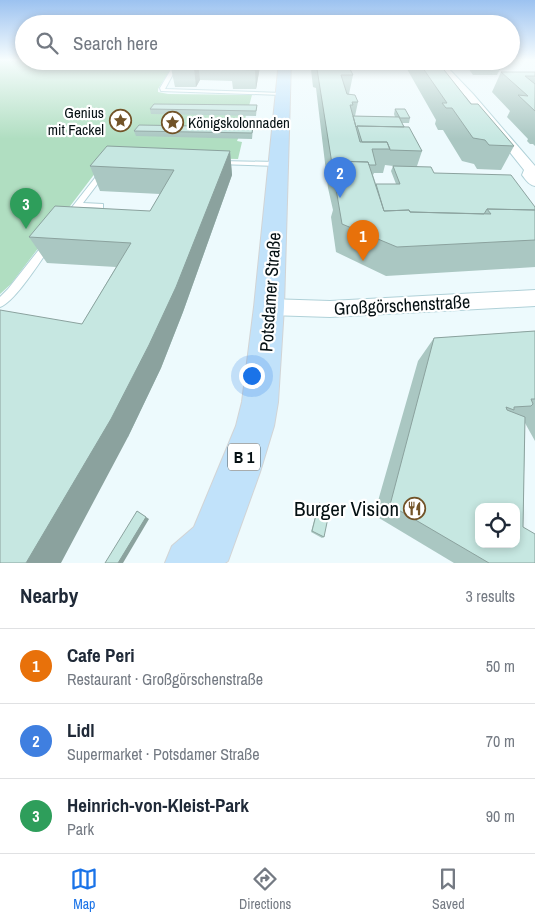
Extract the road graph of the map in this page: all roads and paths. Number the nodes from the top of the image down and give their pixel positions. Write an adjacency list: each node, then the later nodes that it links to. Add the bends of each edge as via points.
1 (163, 86): 4 (lane, via 163,90)
2 (282, 86): 4 (main road, Potsdamer Straße / B 1)
3 (461, 86): 8 (street, via 527,165)
4 (282, 94): 6 (main road, Potsdamer Straße / B 1)
5 (207, 162): 6 (lane)
6 (278, 164): 17 (main road, Potsdamer Straße / B 1)
7 (109, 166): 9 (lane)
8 (535, 182)
9 (78, 205): 10 (lane); 11 (lane)
10 (100, 206)
11 (60, 229)
12 (54, 236): 13 (lane)
13 (12, 292): 14 (lane); 16 (lane)
14 (24, 294)
15 (535, 298): 17 (street, Großgörschenstraße, via 330,310)
16 (0, 303)
17 (269, 307): 18 (main road, Potsdamer Straße / B 1, via 264,381 255,426)
18 (203, 557)

